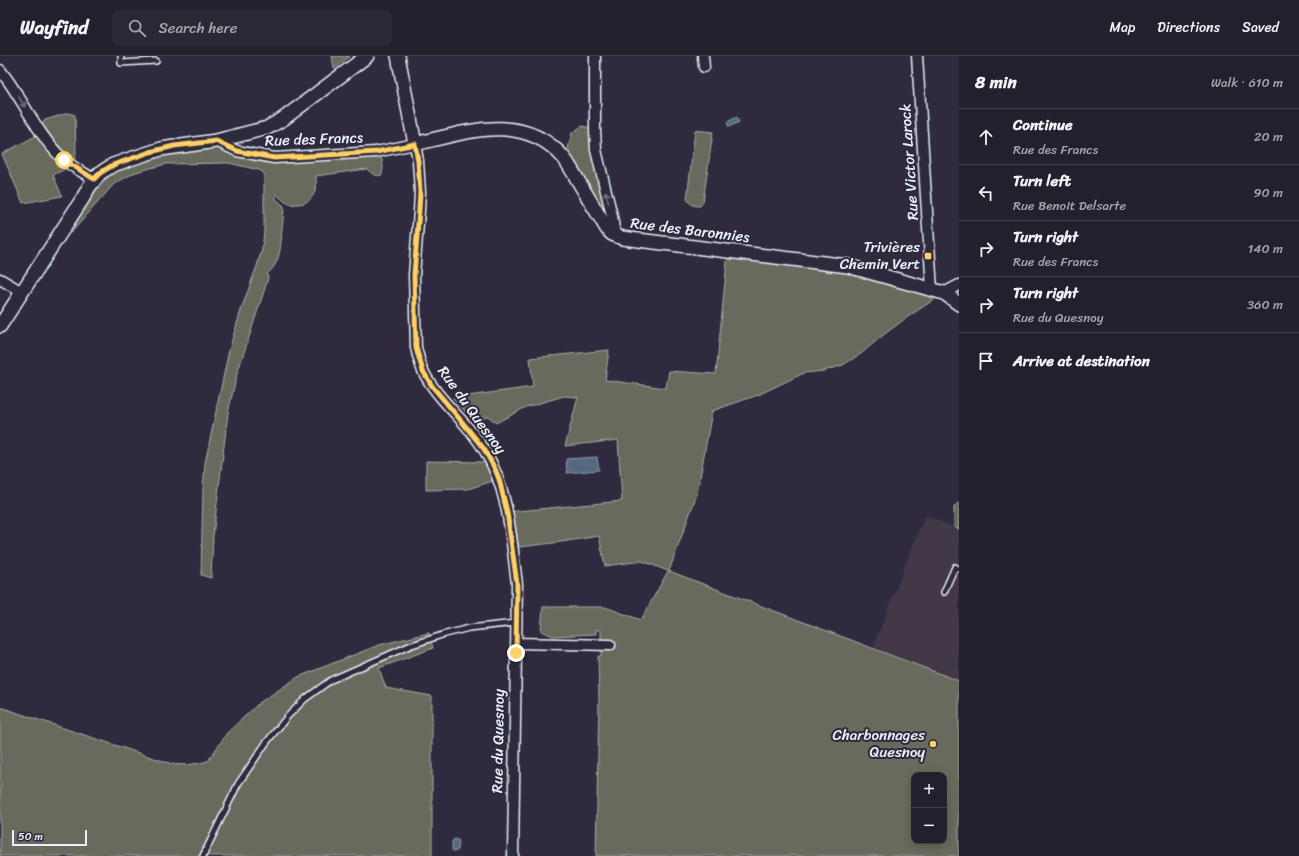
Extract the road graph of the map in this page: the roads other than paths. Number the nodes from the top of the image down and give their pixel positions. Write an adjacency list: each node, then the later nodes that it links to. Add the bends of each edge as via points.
1 (121, 56): 7 (lane, via 121,63)
2 (367, 56): 10 (street, via 283,119 267,128)
3 (398, 56): 11 (street, Rue du Quesnoy)
4 (595, 56): 13 (street, one-way to 4, via 596,150)
5 (703, 56): 8 (street)
6 (917, 56): 17 (street, Rue Victor Larock)
7 (156, 61)
8 (704, 66)
9 (0, 70): 12 (street, one-way to 12, via 56,152)
10 (216, 141): 11 (street, Rue des Francs, via 237,151 274,158 376,152); 12 (street, via 150,152 113,165)
11 (415, 144): 13 (street, Rue des Baronnies, via 488,128 514,129 536,137 554,148 564,159 607,229); 22 (street, Rue du Quesnoy, via 420,192 414,275 416,348 423,371 432,386 484,449 499,479 507,512 517,584)
12 (94, 179): 16 (street)
13 (615, 235): 17 (street, Rue des Baronnies, via 622,238 848,266)
14 (0, 279): 16 (street)
15 (959, 285): 17 (street)
16 (22, 292): 19 (street)
17 (938, 292): 18 (street, Rue des Baronnies)
18 (959, 304)
19 (0, 326)
20 (959, 569): 21 (lane, via 955,567)
21 (944, 592)
22 (516, 623): 23 (street, Rue du Quesnoy); 25 (lane, via 469,628 423,641 331,680 305,699 266,743 238,784)
23 (516, 643): 24 (street); 26 (street, Rue du Quesnoy)
24 (610, 645)
25 (203, 856)
26 (513, 856)

